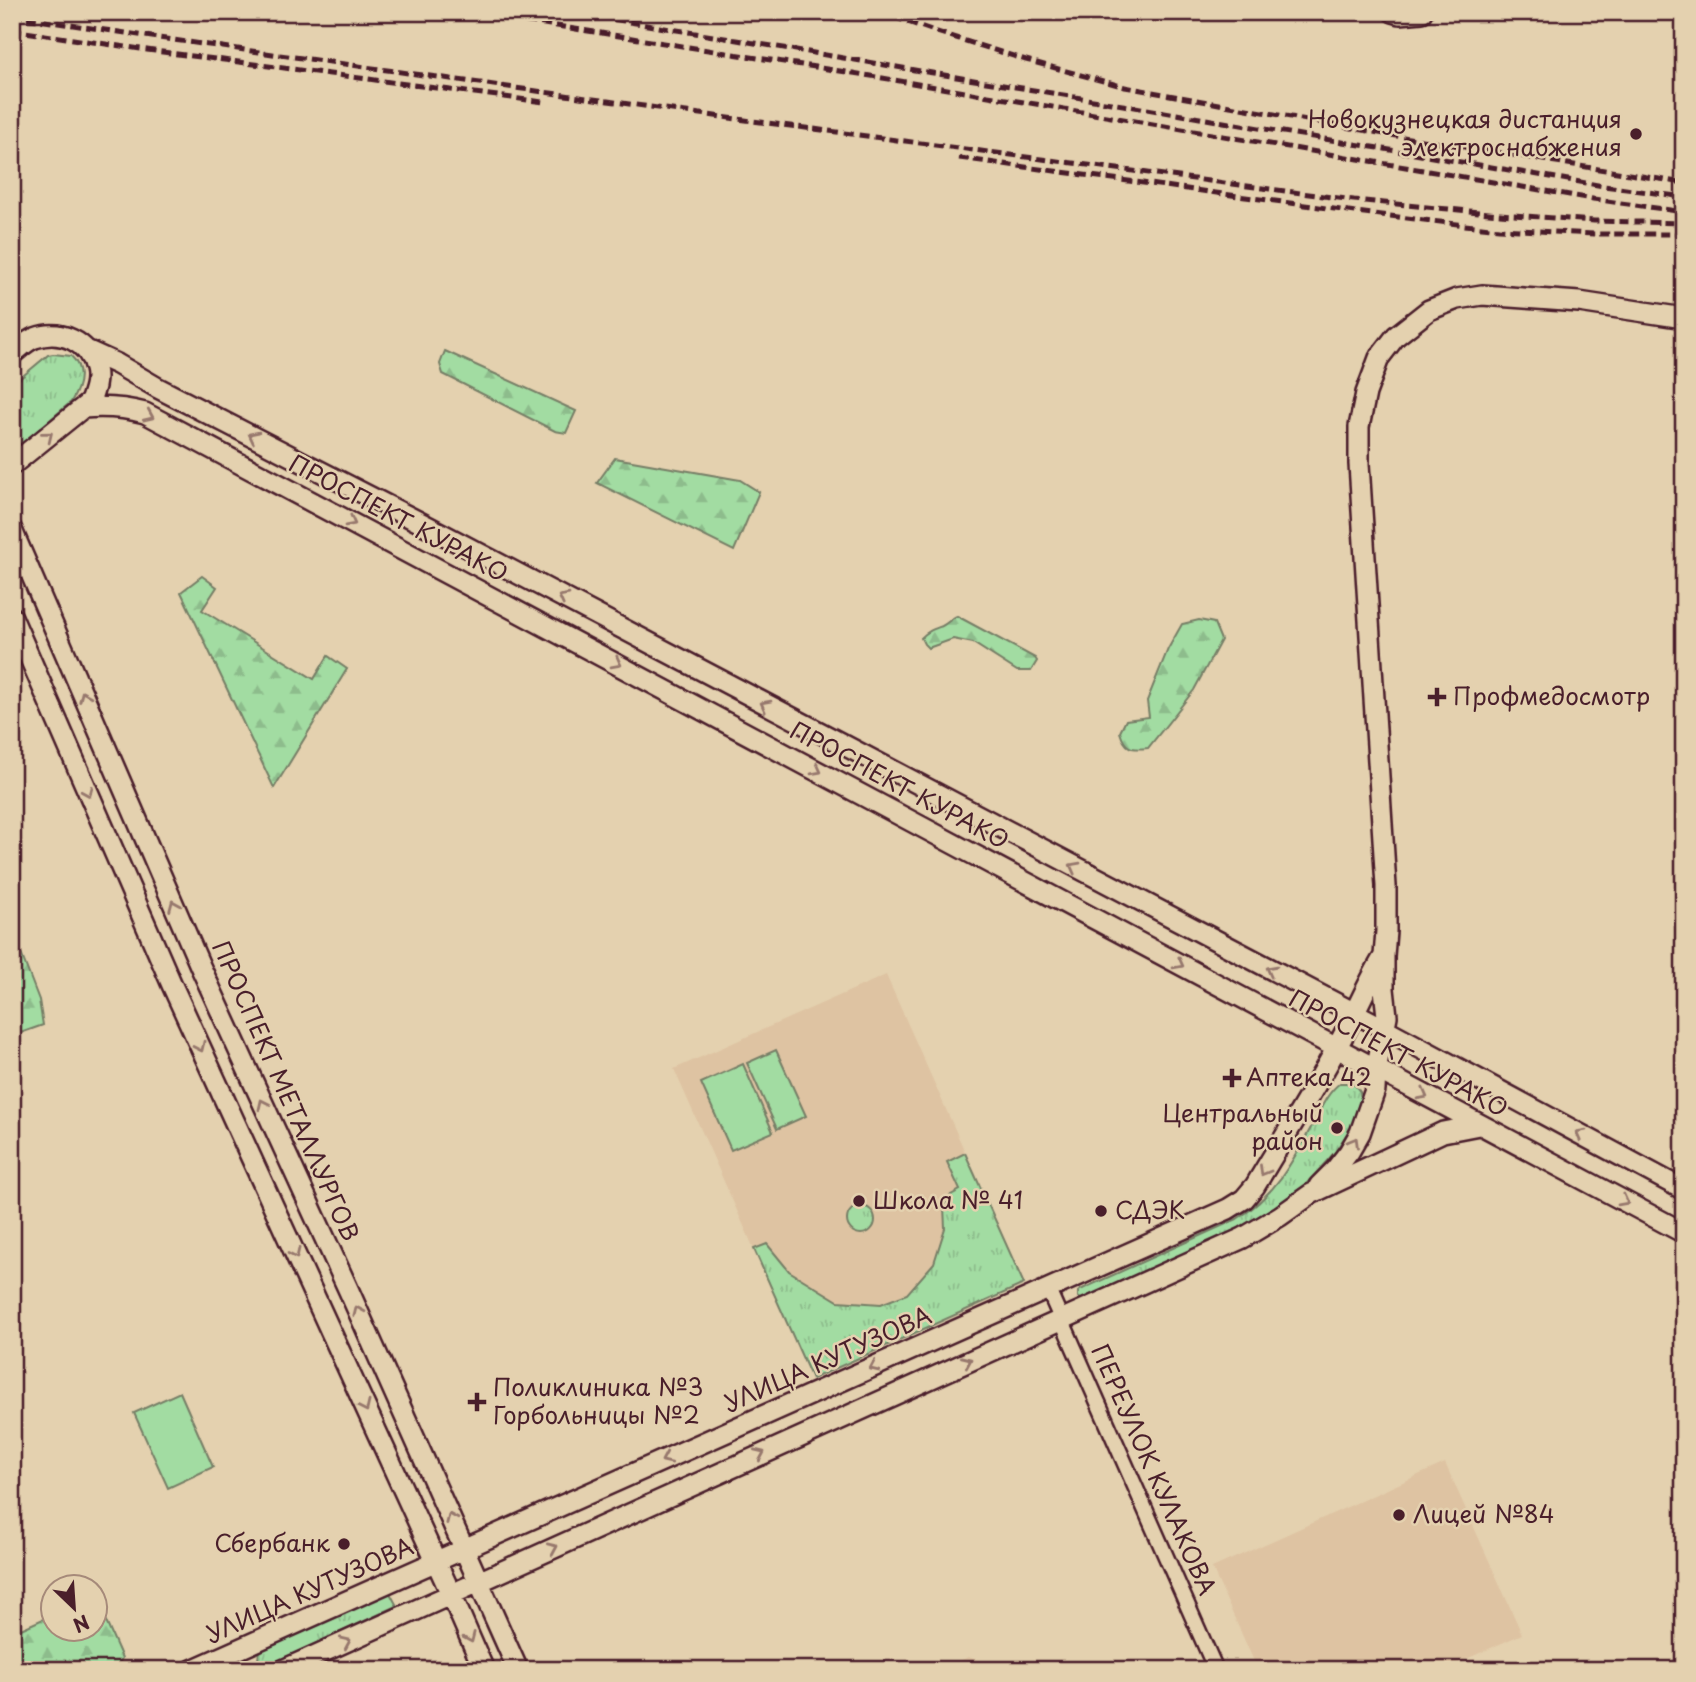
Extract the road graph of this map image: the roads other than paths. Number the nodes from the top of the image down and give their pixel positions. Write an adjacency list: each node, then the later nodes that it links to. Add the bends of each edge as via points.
1 (1393, 12): 2 (main road)
2 (1422, 12)
3 (1684, 318): 10 (main road, via 1579,302 1482,295 1429,310 1396,336 1378,358 1359,427 1359,464 1386,886)
4 (86, 350): 5 (main road, ПРОСПЕКТ КУРАКО, via 67,337 51,334 32,339); 6 (main road, via 95,369 95,387); 11 (main road, ПРОСПЕКТ КУРАКО, one-way to 4)
5 (12, 354)
6 (83, 408): 7 (main road, one-way to 6); 13 (main road, ПРОСПЕКТ КУРАКО, one-way to 13, via 125,407 145,413)
7 (13, 466)
8 (12, 530): 21 (main road, ПРОСПЕКТ МЕТАЛЛУРГОВ, one-way to 8, via 201,968)
9 (12, 617): 22 (main road, one-way to 22, via 172,985)
10 (1384, 956): 11 (main road, УЛИЦА КУТУЗОВА); 12 (main road)
11 (1354, 1014): 12 (main road, ПРОСПЕКТ КУРАКО); 13 (main road, УЛИЦА КУТУЗОВА)
12 (1385, 1029): 14 (main road); 16 (main road, ПРОСПЕКТ КУРАКО, one-way to 12)
13 (1336, 1049): 14 (main road, ПРОСПЕКТ КУРАКО); 19 (main road, УЛИЦА КУТУЗОВА, one-way to 19, via 1244,1199)
14 (1376, 1070): 15 (main road, ПРОСПЕКТ КУРАКО, one-way to 15); 17 (main road, one-way to 14, via 1335,1170 1360,1133 1375,1090)
15 (1479, 1125): 17 (main road, via 1443,1132); 18 (main road, ПРОСПЕКТ КУРАКО, one-way to 18)
16 (1684, 1190)
17 (1311, 1194): 20 (main road, via 1242,1238)
18 (1684, 1233)
19 (1048, 1289): 20 (street, ПЕРЕУЛОК КУЛАКОВА); 21 (main road, УЛИЦА КУТУЗОВА, one-way to 21)
20 (1061, 1319): 23 (main road, one-way to 20); 29 (street, ПЕРЕУЛОК КУЛАКОВА)
21 (465, 1549): 22 (main road, УЛИЦА КУТУЗОВА); 23 (main road, ПРОСПЕКТ МЕТАЛЛУРГОВ)
22 (436, 1561): 24 (main road); 25 (main road, УЛИЦА КУТУЗОВА)
23 (478, 1581): 24 (main road); 28 (main road, ПРОСПЕКТ МЕТАЛЛУРГОВ)
24 (451, 1594): 26 (main road, one-way to 24); 27 (main road, one-way to 27)
25 (192, 1670)
26 (283, 1670)
27 (484, 1670)
28 (518, 1670)
29 (1216, 1670)

